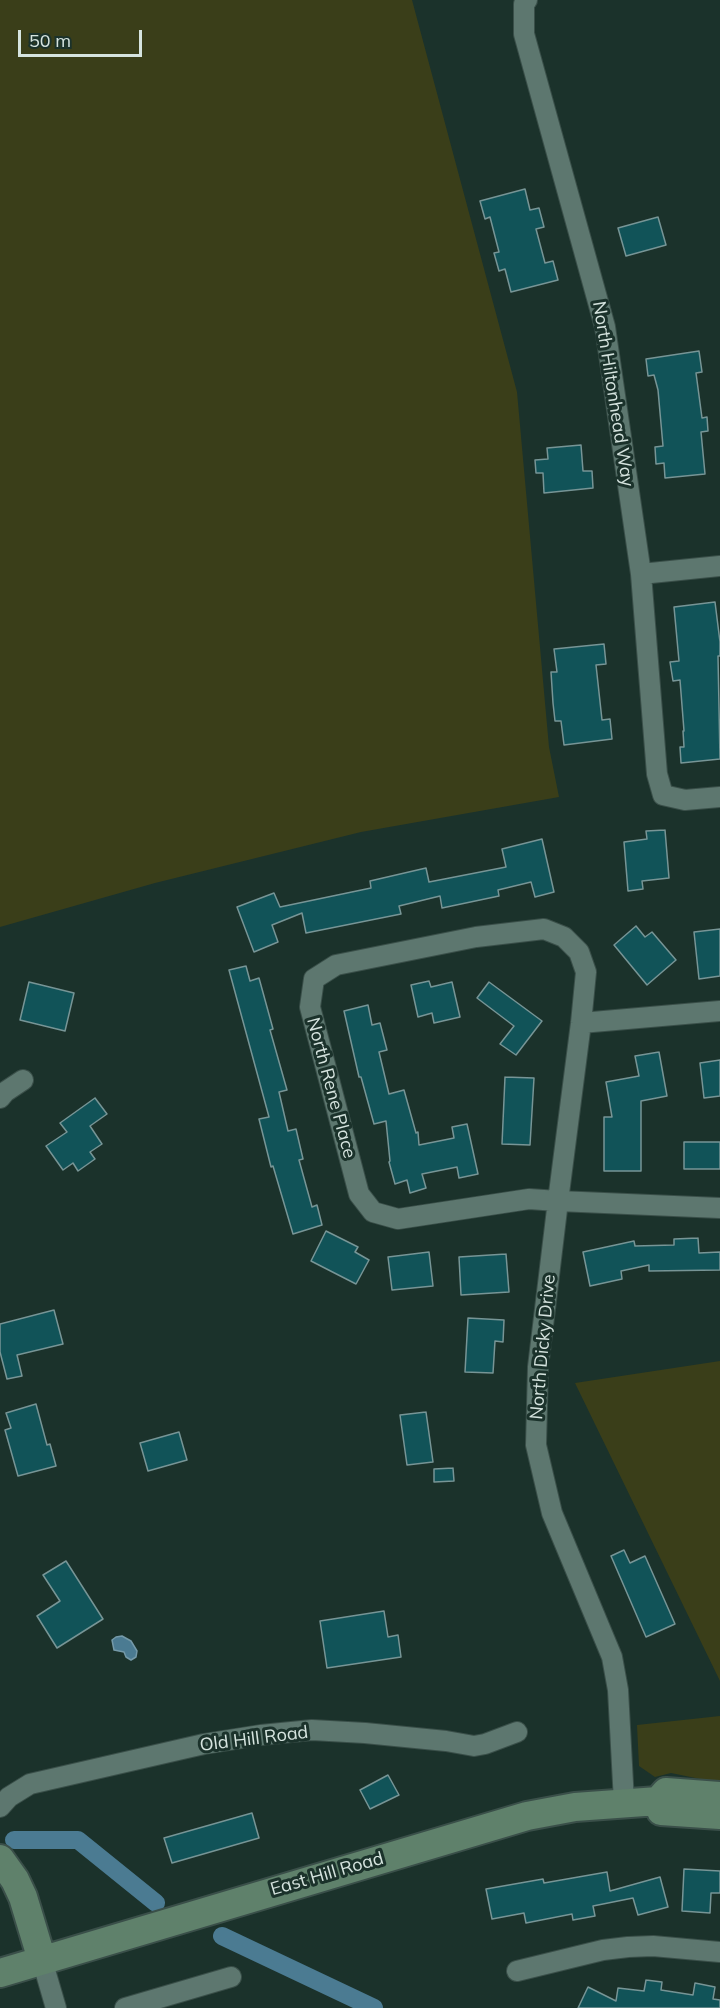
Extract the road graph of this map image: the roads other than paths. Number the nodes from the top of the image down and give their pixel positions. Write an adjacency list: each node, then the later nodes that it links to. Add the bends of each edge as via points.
1 (527, 0): 3 (street, North Hiltonhead Way, via 525,34 605,327)
2 (720, 566): 3 (street)
3 (641, 574): 4 (street, North Hiltonhead Way, via 657,774 663,795 685,800)
4 (720, 797)
5 (720, 1011): 6 (street)
6 (581, 1023): 9 (street, North Dicky Drive); 9 (street, North Rene Place, via 586,972 579,952 564,937 544,929 476,937 336,965 314,980 310,1007 359,1194 373,1212 399,1219 529,1199)
7 (23, 1080): 8 (street)
8 (0, 1098)
9 (558, 1201): 10 (street, North Rene Place); 14 (street, North Dicky Drive, via 538,1366 536,1445 552,1513 612,1658 618,1690)
10 (720, 1208)
11 (517, 1732): 15 (street, Old Hill Road, via 474,1746 312,1730 261,1735 204,1744 30,1784)
12 (720, 1796): 13 (street, East Hill Road, via 666,1792)
13 (658, 1801): 14 (street, East Hill Road); 16 (street, East Hill Road, via 661,1811)
14 (624, 1802): 19 (street, East Hill Road, via 517,1819)
15 (0, 1807)
16 (720, 1815)
17 (0, 1858): 19 (street, via 23,1897)
18 (720, 1952): 20 (street, via 628,1947)
19 (42, 1960): 21 (street, East Hill Road); 23 (street)
20 (517, 1971)
21 (0, 1973)
22 (231, 1977): 24 (street)
23 (56, 2008)
24 (125, 2008)

